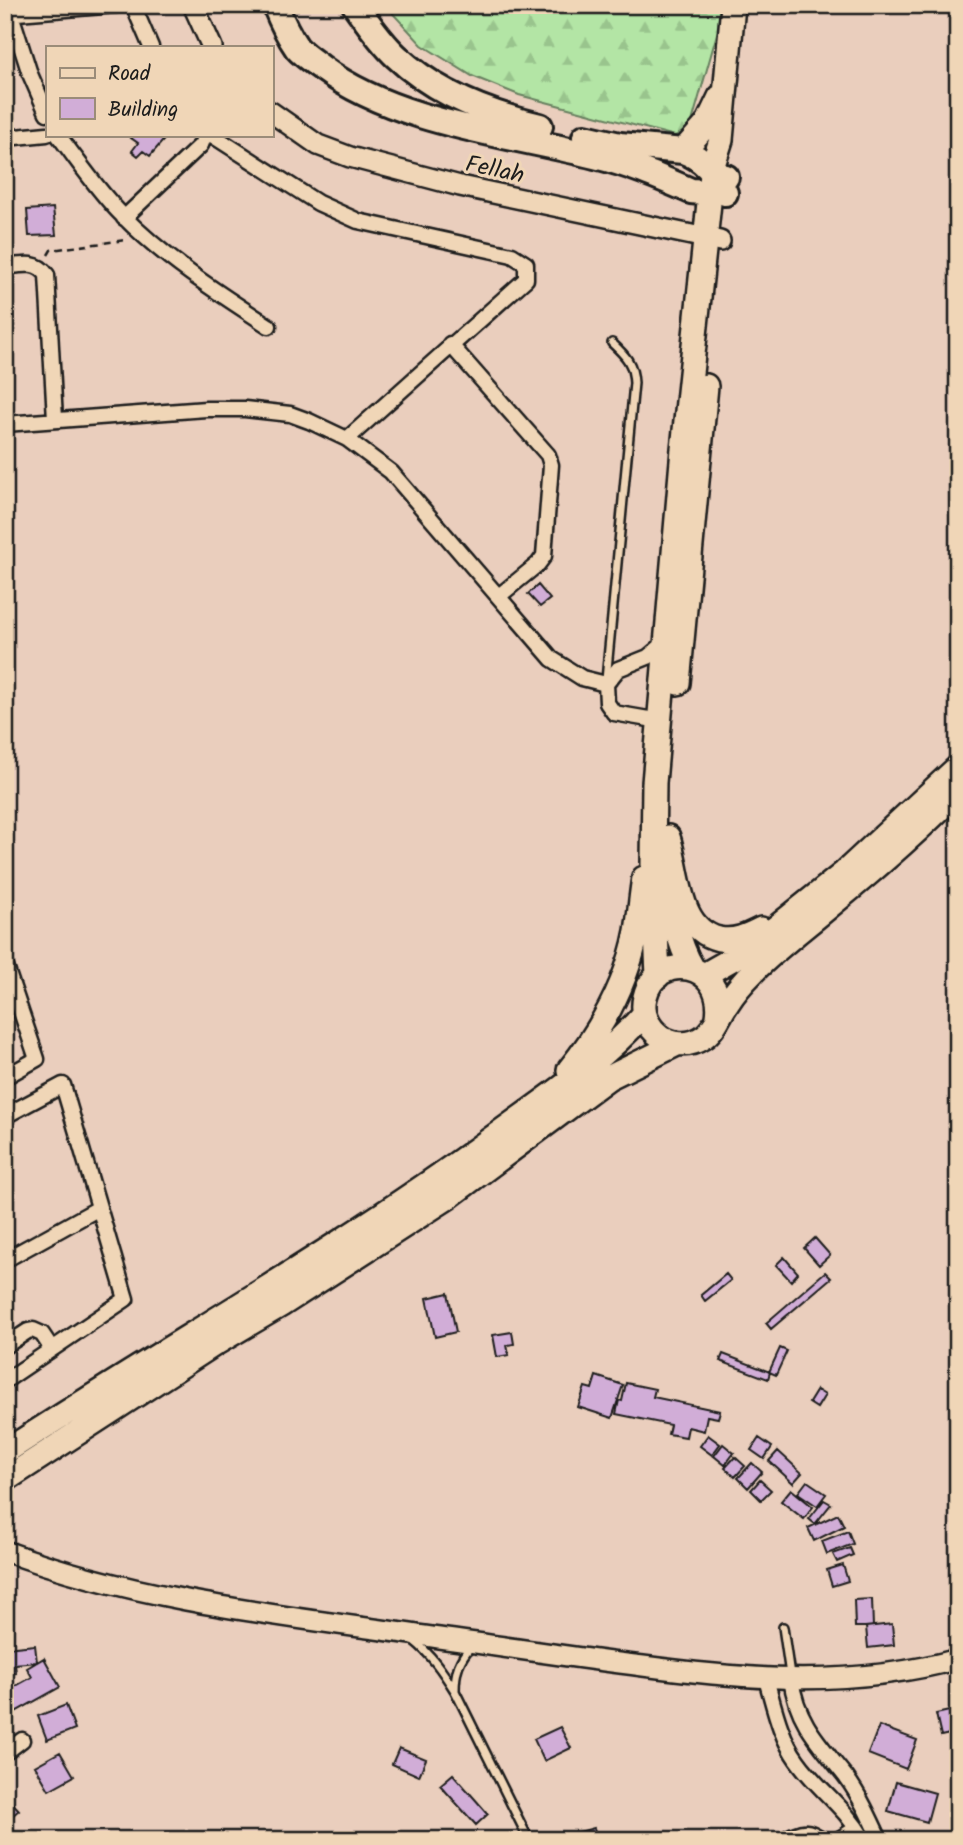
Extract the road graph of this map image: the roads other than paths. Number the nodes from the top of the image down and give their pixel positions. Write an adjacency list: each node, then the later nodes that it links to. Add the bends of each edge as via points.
1 (116, 5): 7 (street)
2 (133, 5): 8 (street)
3 (193, 5): 9 (main road)
4 (275, 5): 19 (highway, via 298,49 343,83 384,103 598,156 699,192)
5 (355, 5): 18 (highway, via 408,67 481,109 596,140)
6 (733, 5): 10 (main road)
7 (8, 11): 11 (street)
8 (151, 46)
9 (212, 46)
10 (727, 74): 18 (main road, via 711,116); 19 (main road)
11 (46, 111)
12 (273, 113): 21 (main road, Fellah, via 318,145 349,157 460,187)
13 (46, 134): 17 (street)
14 (59, 136): 20 (street)
15 (205, 136): 20 (street, via 201,145)
16 (214, 136): 25 (street, via 317,203 358,221 512,255 526,264 526,279)
17 (5, 138)
18 (683, 150): 19 (highway, via 699,158)
19 (717, 188): 21 (main road)
20 (124, 218): 23 (street, via 200,281)
21 (713, 240): 30 (main road); 35 (main road)
22 (5, 267): 26 (street, via 34,264 47,275)
23 (269, 326)
24 (612, 343): 31 (lane, via 628,357 634,383)
25 (450, 344): 28 (street); 29 (street, via 548,455 551,465 544,556)
26 (55, 419): 27 (street); 28 (street, via 245,409 290,414)
27 (5, 424)
28 (346, 439): 29 (street, via 403,484)
29 (499, 596): 31 (street, via 561,667)
30 (666, 642): 31 (street, via 648,657 618,669); 32 (main road)
31 (606, 684): 32 (street, via 607,703 614,713)
32 (660, 721): 35 (main road, via 654,783)
33 (958, 767): 36 (main road)
34 (958, 791): 42 (main road, via 892,854 751,973)
35 (660, 839): 36 (main road, via 686,911 701,931 712,937 725,940 750,935); 38 (main road, via 685,955); 39 (main road); 45 (main road, via 644,876 634,942 617,997 580,1056)
36 (814, 896): 38 (main road, via 748,950)
37 (5, 964): 40 (street)
38 (699, 972): 39 (main road, via 675,968); 42 (main road, via 718,994)
39 (658, 976): 41 (main road, via 646,993)
40 (9, 988): 44 (street, via 37,1059)
41 (644, 1014): 43 (main road, via 659,1037); 45 (main road, via 612,1048)
42 (718, 1017): 43 (main road, via 702,1038)
43 (677, 1044): 53 (main road, via 608,1078 436,1205)
44 (5, 1077)
45 (537, 1105): 52 (main road, via 402,1202)
46 (5, 1116): 47 (street, via 63,1085)
47 (99, 1208): 48 (street); 50 (street, via 126,1299)
48 (5, 1260)
49 (5, 1346): 50 (street, via 33,1330 42,1334)
50 (52, 1349): 51 (street)
51 (5, 1381)
52 (5, 1452)
53 (5, 1480)
54 (5, 1551): 56 (main road, via 66,1573 158,1596)
55 (783, 1627): 60 (lane)
56 (404, 1633): 57 (main road); 61 (lane, via 424,1648)
57 (474, 1643): 59 (main road, via 693,1673); 61 (lane, via 455,1670)
58 (958, 1659): 60 (main road, via 867,1677)
59 (766, 1678): 60 (main road); 63 (street)
60 (791, 1679): 62 (street)
61 (455, 1691): 67 (lane)
62 (803, 1722): 63 (street); 71 (street, via 847,1779)
63 (782, 1731): 66 (street, via 796,1759)
64 (22, 1740): 65 (street)
65 (5, 1754)
66 (856, 1825): 69 (lane); 70 (street)
67 (529, 1840)
68 (776, 1840): 69 (lane, via 804,1827)
69 (830, 1840)
70 (864, 1840)
71 (880, 1840)

